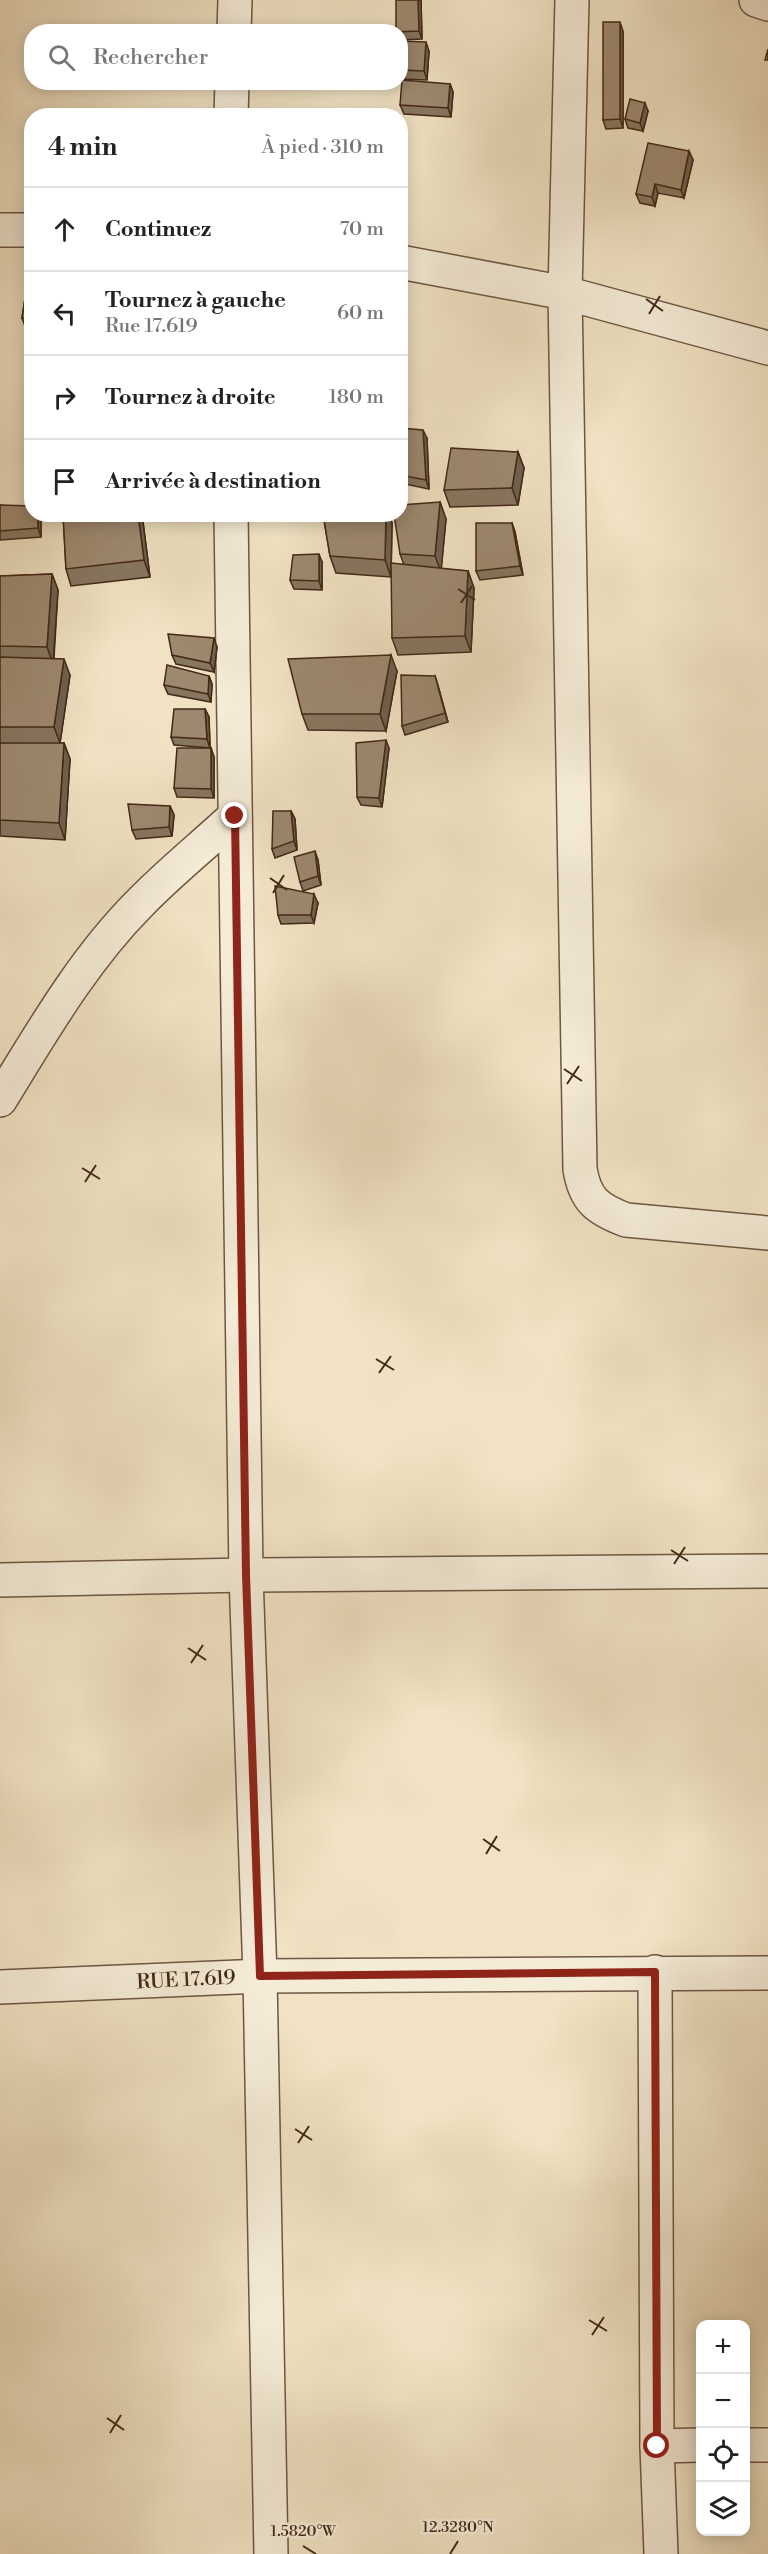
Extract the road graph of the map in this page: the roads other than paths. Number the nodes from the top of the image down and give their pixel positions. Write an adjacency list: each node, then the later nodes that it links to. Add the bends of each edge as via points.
1 (235, 0): 5 (street)
2 (572, 0): 11 (street)
3 (756, 0): 4 (street)
4 (768, 4)
5 (234, 24)
6 (232, 90): 7 (street)
7 (231, 108)
8 (0, 230): 9 (street)
9 (24, 230)
10 (408, 264): 11 (street)
11 (565, 293): 12 (street); 16 (street, via 583,1187 605,1212 626,1220)
12 (768, 348)
13 (231, 522): 14 (street)
14 (235, 816): 15 (street, via 140,903 95,955 57,1007); 18 (street)
15 (0, 1100)
16 (768, 1233)
17 (768, 1571): 18 (street)
18 (246, 1575): 19 (street); 22 (street)
19 (0, 1580)
20 (655, 1972): 21 (street, RUE 17.619); 22 (street, RUE 17.619); 27 (street)
21 (768, 1973)
22 (260, 1976): 23 (street, RUE 17.619); 28 (street)
23 (0, 1987)
24 (696, 2445): 27 (street)
25 (750, 2445): 26 (street)
26 (768, 2445)
27 (657, 2446): 29 (street)
28 (271, 2554)
29 (661, 2554)

